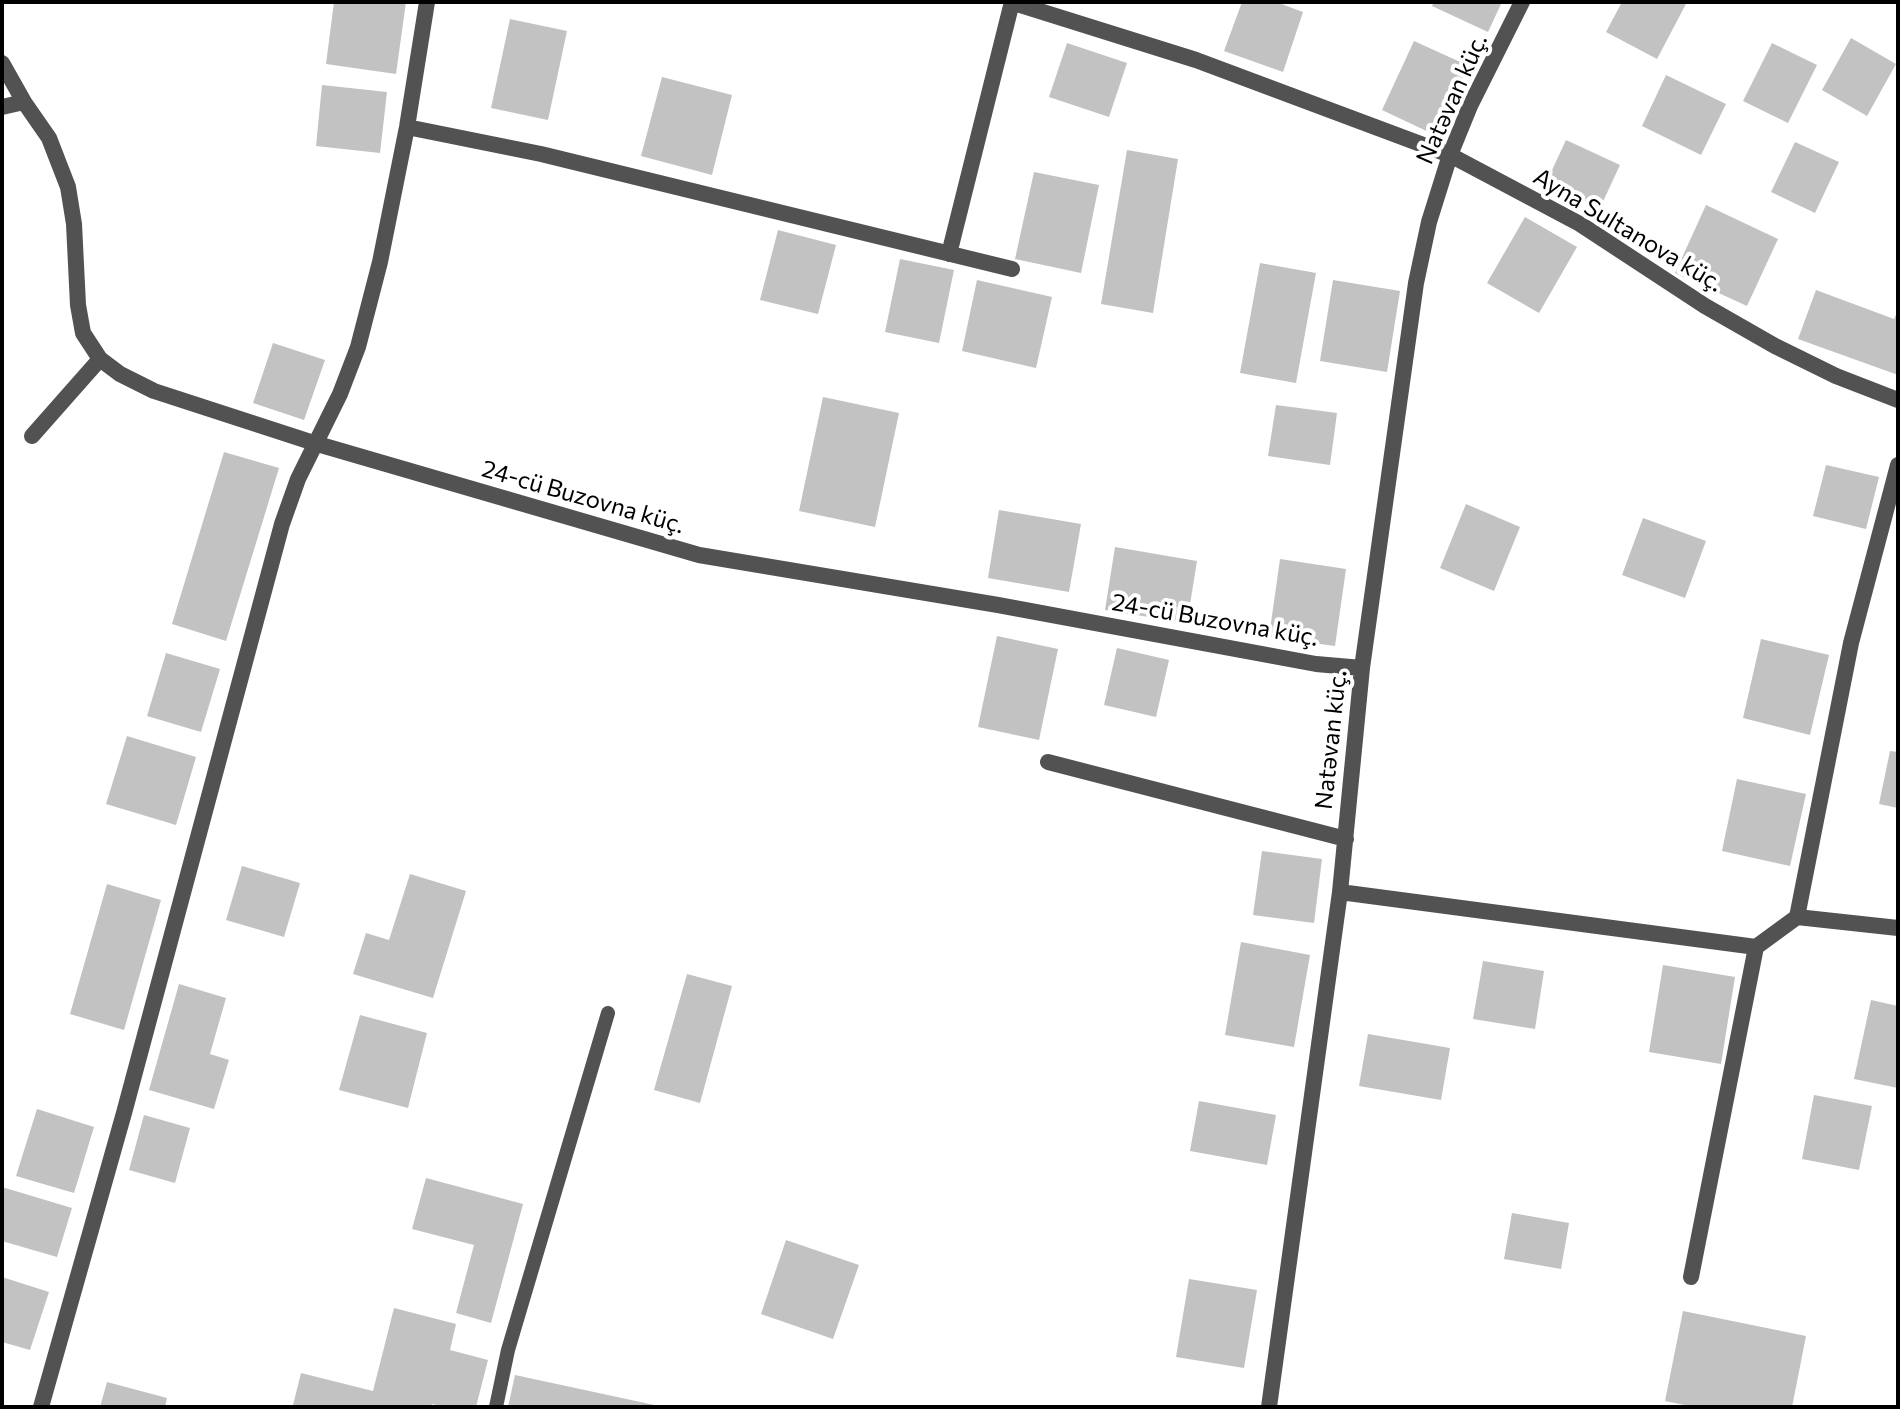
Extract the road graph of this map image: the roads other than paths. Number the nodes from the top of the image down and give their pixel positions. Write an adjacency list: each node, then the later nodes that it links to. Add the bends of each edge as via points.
1 (427, 2): 7 (street)
2 (1012, 2): 8 (street, Ayna Sultanova küç., via 1196,60); 9 (street)
3 (1522, 2): 8 (street, Natəvan küç.)
4 (2, 63): 5 (street, 24-cü Buzovna küç.)
5 (24, 102): 6 (street); 11 (street, 24-cü Buzovna küç., via 49,138 68,187 83,333)
6 (2, 107)
7 (407, 127): 9 (street, via 541,154); 14 (street, via 358,347)
8 (1450, 155): 12 (street, Ayna Sultanova küç., via 1580,224 1775,346); 16 (street, Natəvan küç., via 1416,283)
9 (949, 254): 10 (street)
10 (1012, 269)
11 (100, 359): 13 (street); 14 (street, 24-cü Buzovna küç., via 154,391)
12 (1898, 400)
13 (32, 436)
14 (314, 443): 16 (street, 24-cü Buzovna küç., via 699,555); 25 (street, via 282,524)
15 (1898, 465): 20 (street, via 1851,643)
16 (1362, 668): 18 (street, Natəvan küç.)
17 (1048, 762): 18 (street)
18 (1346, 839): 19 (street, Natəvan küç.)
19 (1340, 892): 22 (street); 27 (street, Natəvan küç.)
20 (1797, 917): 21 (street); 22 (street)
21 (1898, 928)
22 (1756, 947): 24 (street)
23 (608, 1013): 26 (lane, via 508,1350)
24 (1691, 1277)
25 (41, 1407)
26 (496, 1407)
27 (1269, 1407)

